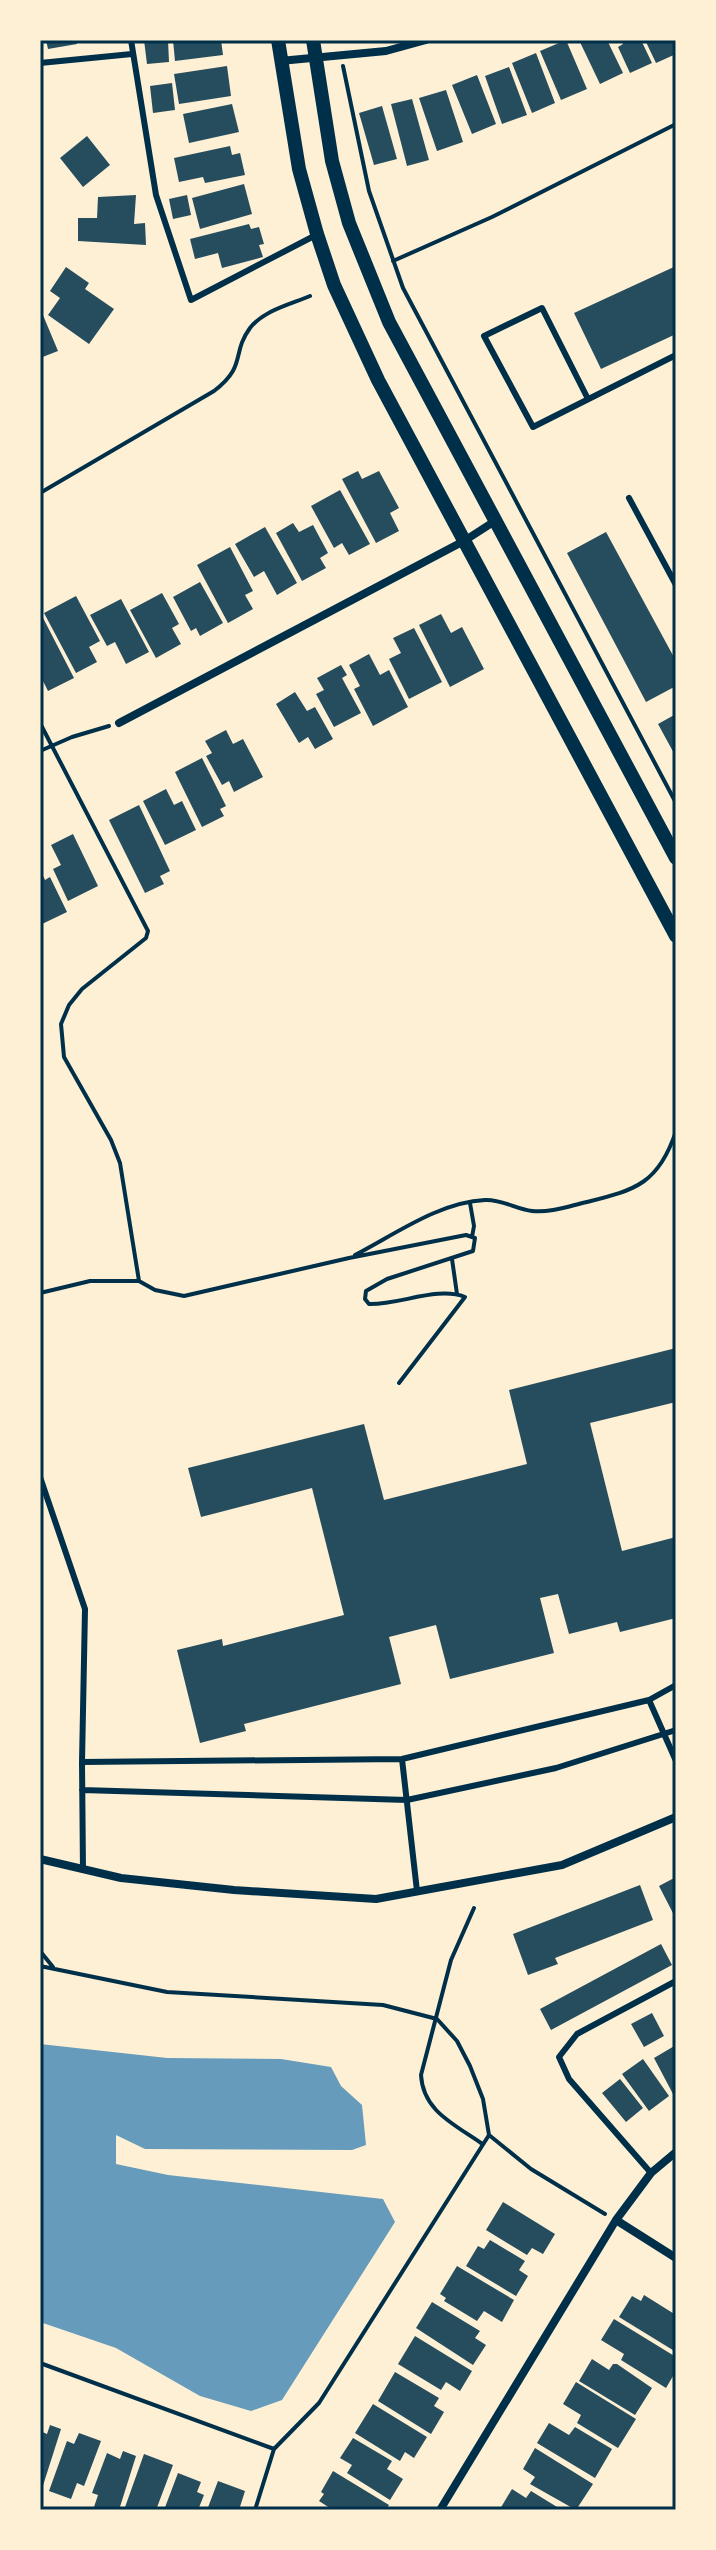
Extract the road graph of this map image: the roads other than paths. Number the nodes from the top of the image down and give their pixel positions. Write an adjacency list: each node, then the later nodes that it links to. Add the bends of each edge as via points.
1 (131, 40): 5 (lane)
2 (278, 40): 7 (street)
3 (313, 40): 6 (street)
4 (426, 40): 6 (street, via 386,51)
5 (132, 54): 8 (lane); 9 (lane, via 156,195 191,300)
6 (315, 58): 7 (street); 13 (street, via 332,161 349,223 389,322)
7 (280, 61): 9 (street, via 299,169)
8 (40, 63)
9 (317, 234): 14 (street, via 378,380)
10 (676, 355): 11 (lane)
11 (588, 399): 11 (lane, via 533,427 484,336 542,308)
12 (629, 498): 15 (lane)
13 (495, 521): 14 (street); 17 (street)
14 (464, 541): 16 (street); 18 (street)
15 (676, 585)
16 (119, 723)
17 (676, 858)
18 (676, 936)
19 (40, 1477): 26 (lane, via 85,1609)
20 (676, 1685): 21 (lane)
21 (649, 1700): 23 (lane); 24 (lane)
22 (676, 1730): 23 (lane)
23 (664, 1736): 25 (lane); 28 (lane, via 556,1768)
24 (402, 1759): 26 (lane); 28 (lane)
25 (676, 1761)
26 (82, 1762): 27 (lane)
27 (82, 1790): 28 (lane); 31 (lane)
28 (407, 1800): 32 (lane)
29 (676, 1817): 32 (street, via 562,1865)
30 (40, 1859): 31 (street)
31 (83, 1870): 32 (street, via 234,1890 360,1898)
32 (417, 1891)
33 (676, 1981): 35 (lane, via 577,2034 559,2057 569,2079)
34 (676, 2152): 35 (street)
35 (651, 2173): 36 (street)
36 (616, 2220): 37 (street); 38 (street)
37 (676, 2258)
38 (440, 2510)

